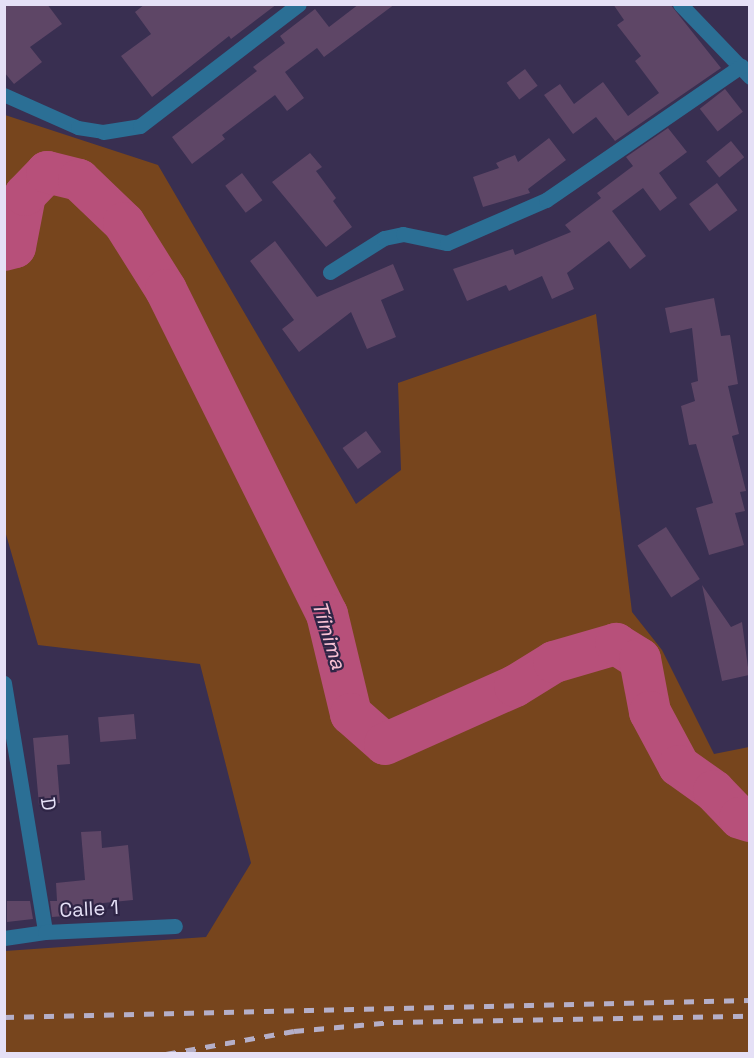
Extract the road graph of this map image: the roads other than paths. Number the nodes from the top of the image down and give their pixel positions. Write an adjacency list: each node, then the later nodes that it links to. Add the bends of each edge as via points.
1 (299, 4): 5 (street, via 140,126)
2 (680, 4): 3 (street)
3 (745, 72): 6 (street, via 546,200 447,243 403,234 384,238)
4 (4, 95): 5 (lane, via 78,128)
5 (103, 132)
6 (330, 272)
7 (4, 683): 9 (street, D)
8 (175, 926): 9 (street, Calle 1)
9 (45, 932): 10 (street, Calle 1)
10 (4, 938)

